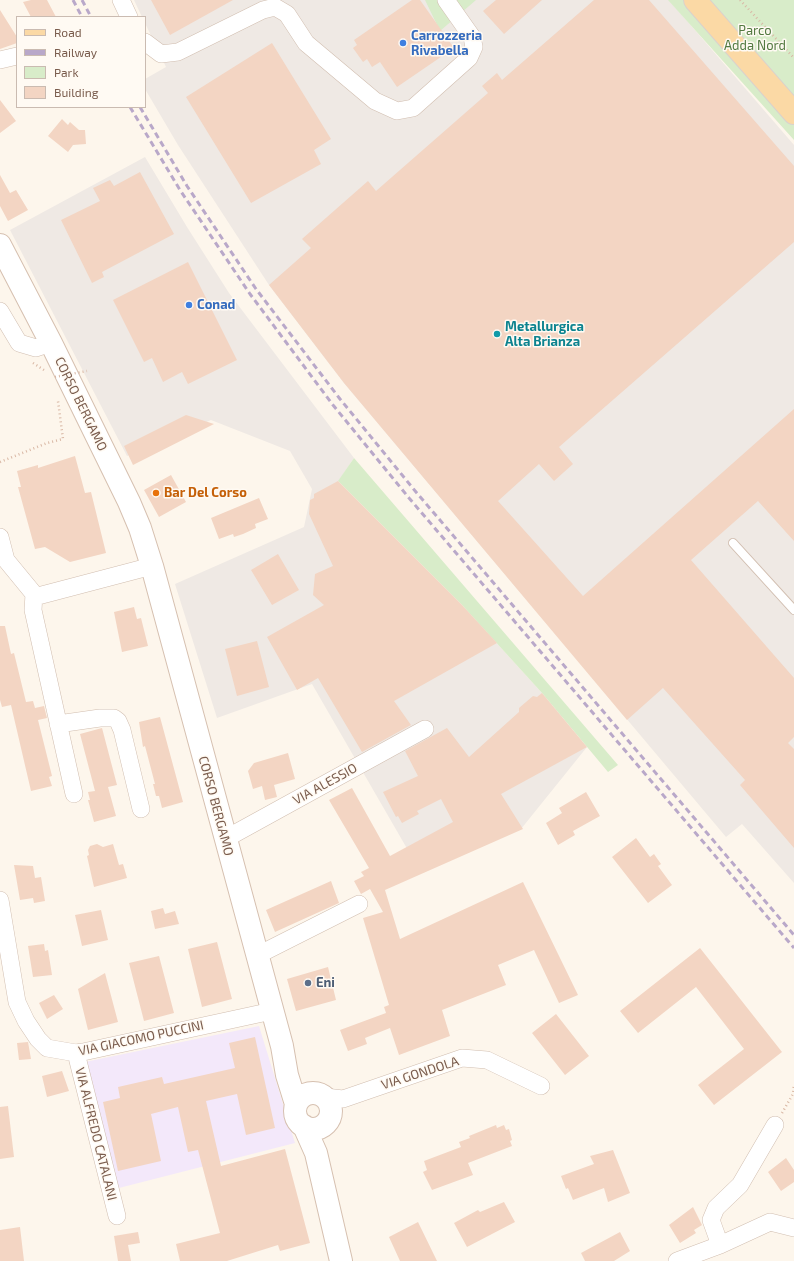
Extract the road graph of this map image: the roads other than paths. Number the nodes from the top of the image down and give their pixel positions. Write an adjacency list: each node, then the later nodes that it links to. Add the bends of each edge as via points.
1 (121, 0): 4 (street)
2 (446, 0): 5 (street, via 472,37 474,47 469,58 413,108 397,111 375,102 306,43 287,14 275,7 263,10 178,52 161,54)
3 (695, 0): 8 (main road)
4 (129, 16)
5 (146, 43)
6 (16, 56): 7 (street)
7 (0, 60)
8 (794, 113)
9 (0, 245): 11 (main road, CORSO BERGAMO)
10 (0, 311): 11 (street, via 19,343 36,348)
11 (51, 343): 14 (main road, CORSO BERGAMO, via 129,502)
12 (0, 537): 15 (street, via 6,560)
13 (733, 543): 16 (lane)
14 (152, 566): 15 (street, via 38,596); 21 (main road, CORSO BERGAMO)
15 (34, 594): 17 (street, via 34,610)
16 (794, 610)
17 (58, 724): 19 (street); 20 (street, via 100,718 114,718 118,721)
18 (425, 728): 21 (street, VIA ALESSIO)
19 (74, 794)
20 (142, 809)
21 (225, 839): 24 (main road, CORSO BERGAMO)
22 (0, 900): 26 (street, VIA GIACOMO PUCCINI, via 17,1002 26,1021 47,1048)
23 (359, 904): 24 (street)
24 (256, 956): 25 (main road, CORSO BERGAMO)
25 (272, 1011): 26 (street, VIA GIACOMO PUCCINI); 28 (main road, CORSO BERGAMO, via 282,1046 300,1082)
26 (76, 1053): 31 (street, VIA ALFREDO CATALANI)
27 (541, 1086): 28 (street, VIA GONDOLA, via 487,1060 462,1058)
28 (322, 1105): 30 (main road); 30 (main road, via 296,1117 304,1126)
29 (775, 1125): 33 (street, via 740,1185 716,1208 711,1220)
30 (316, 1153): 34 (main road)
31 (117, 1216)
32 (794, 1228): 33 (street, via 770,1222)
33 (720, 1245): 35 (street)
34 (341, 1261)
35 (677, 1261)

